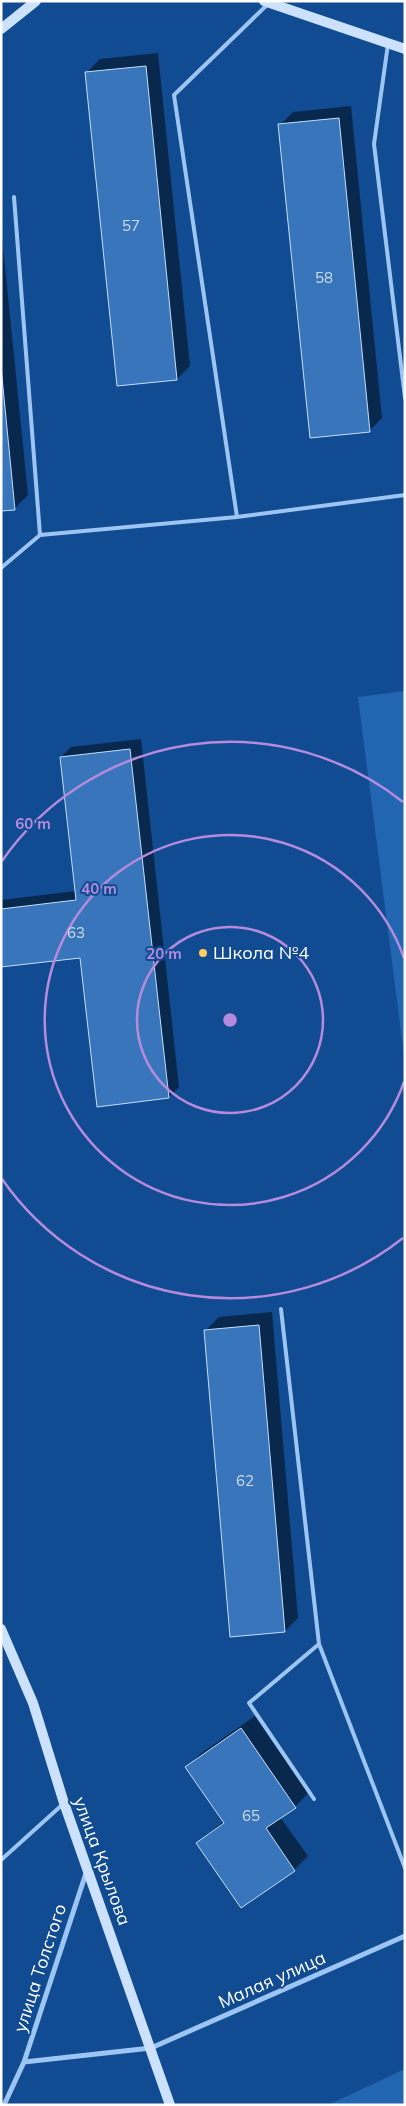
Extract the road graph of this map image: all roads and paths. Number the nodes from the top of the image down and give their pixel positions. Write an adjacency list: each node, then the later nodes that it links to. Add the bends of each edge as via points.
1 (36, 1): 3 (main road)
2 (266, 3): 4 (main road); 9 (lane, via 174,95)
3 (1, 29)
4 (388, 44): 5 (main road); 7 (lane, via 374,144)
5 (405, 49)
6 (14, 197): 10 (lane)
7 (405, 398)
8 (405, 495): 9 (lane)
9 (237, 517): 10 (lane)
10 (40, 535): 11 (lane)
11 (1, 568)
12 (281, 1309): 14 (lane)
13 (1, 1629): 16 (main road, улица Крылова, via 33,1703)
14 (319, 1644): 15 (lane, via 248,1703); 19 (lane)
15 (314, 1799)
16 (64, 1803): 17 (lane); 18 (main road, улица Крылова)
17 (1, 1860)
18 (88, 1867): 21 (main road, улица Крылова); 22 (street, улица Толстого)
19 (405, 1868)
20 (405, 1936): 21 (street, Малая улица)
21 (151, 2048): 22 (street, Малая улица); 24 (main road, улица Крылова)
22 (24, 2062): 23 (street, улица Толстого)
23 (4, 2105)
24 (170, 2105)

